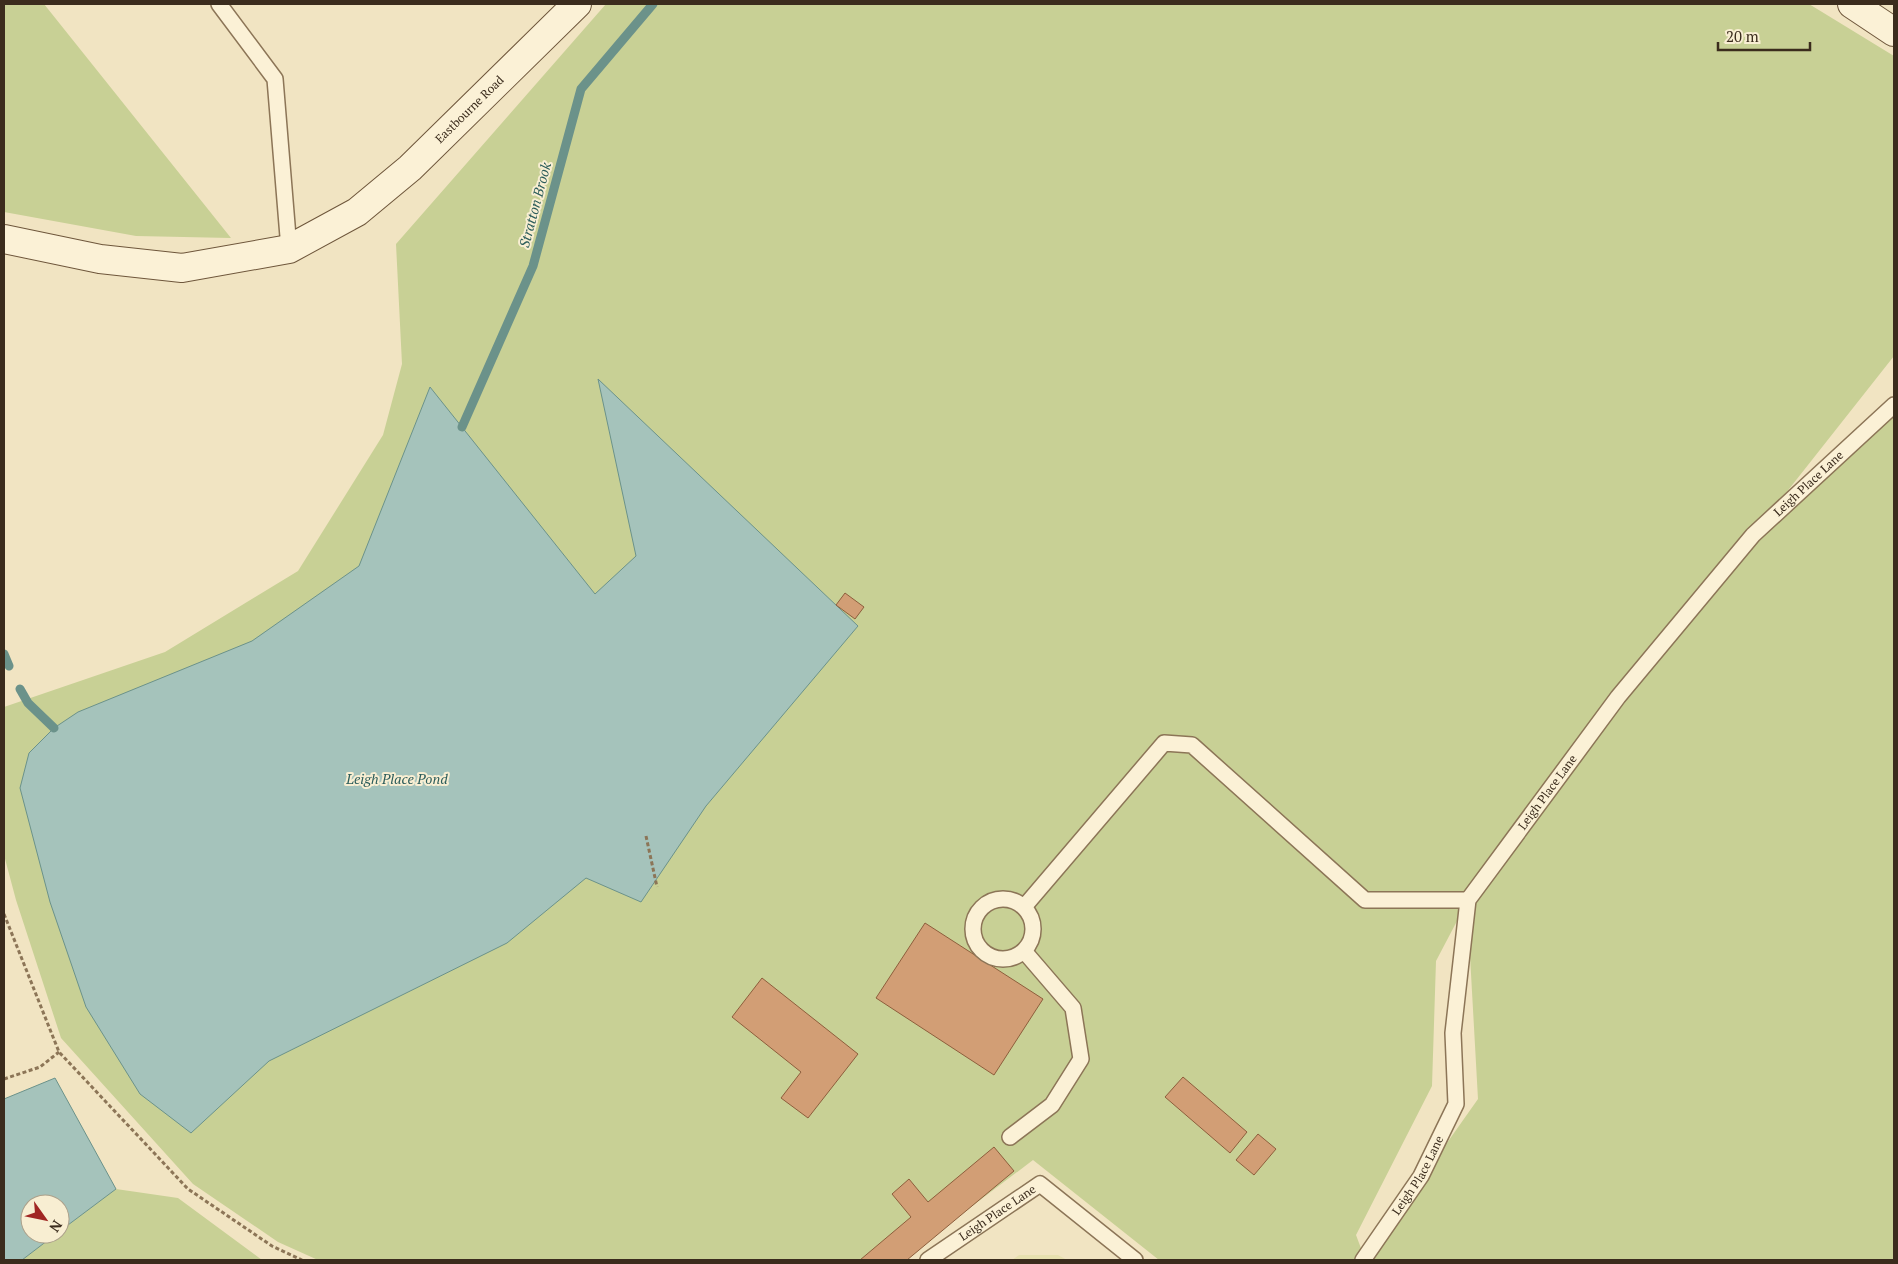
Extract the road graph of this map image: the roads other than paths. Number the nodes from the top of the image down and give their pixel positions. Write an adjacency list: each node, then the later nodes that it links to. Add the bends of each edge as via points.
1 (219, 4): 6 (lane, via 275,79)
2 (577, 4): 6 (main road, Eastbourne Road, via 410,168 357,212)
3 (1852, 4): 4 (main road)
4 (1894, 32)
5 (4, 239): 6 (main road, Eastbourne Road, via 100,259 182,268)
6 (289, 249)
7 (1894, 405): 8 (lane, Leigh Place Lane, via 1753,535 1618,697)
8 (1468, 900): 9 (lane, via 1365,900 1192,745 1164,743); 14 (lane, Leigh Place Lane, via 1453,1033 1456,1104 1421,1176)
9 (1024, 907): 10 (lane, via 1033,926 1032,936); 10 (lane, via 1008,898 992,900 976,914 973,924 974,937 986,954 1005,959)
10 (1024, 950): 11 (lane, via 1073,1008 1081,1059 1052,1105)
11 (1010, 1137)
12 (928, 1260): 13 (lane, Leigh Place Lane, via 1040,1184)
13 (1135, 1260)
14 (1363, 1260)

